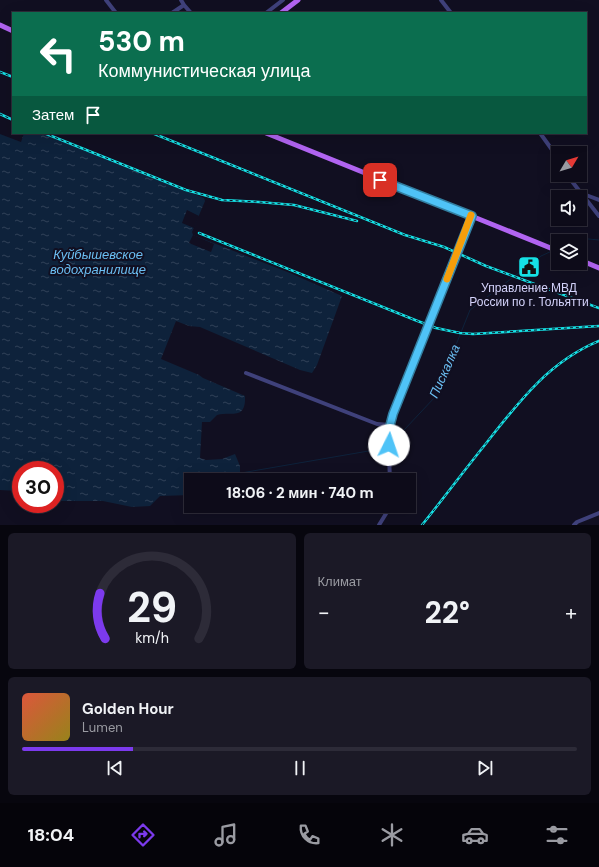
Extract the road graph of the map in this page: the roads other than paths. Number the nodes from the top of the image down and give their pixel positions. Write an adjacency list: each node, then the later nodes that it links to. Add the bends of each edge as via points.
1 (106, 0): 7 (street)
2 (181, 0): 6 (street)
3 (283, 0): 10 (street)
4 (298, 0): 11 (main road)
5 (441, 0): 12 (street)
6 (184, 5): 8 (street); 9 (street)
7 (115, 12)
8 (174, 12)
9 (190, 12)
10 (267, 12)
11 (281, 12)
12 (450, 12)
13 (0, 25): 14 (main road)
14 (12, 30)
15 (268, 134): 21 (main road)
16 (541, 134): 17 (street)
17 (551, 148)
18 (587, 195): 19 (street)
19 (599, 200)
20 (587, 201): 22 (street)
21 (472, 216): 23 (main road); 27 (street)
22 (599, 216)
23 (551, 248)
24 (587, 263): 25 (main road)
25 (599, 268)
26 (246, 373): 27 (street, via 378,424)
27 (390, 425): 28 (street)
28 (390, 473)
29 (386, 513): 31 (street)
30 (599, 513): 32 (street)
31 (379, 525)
32 (574, 525)

